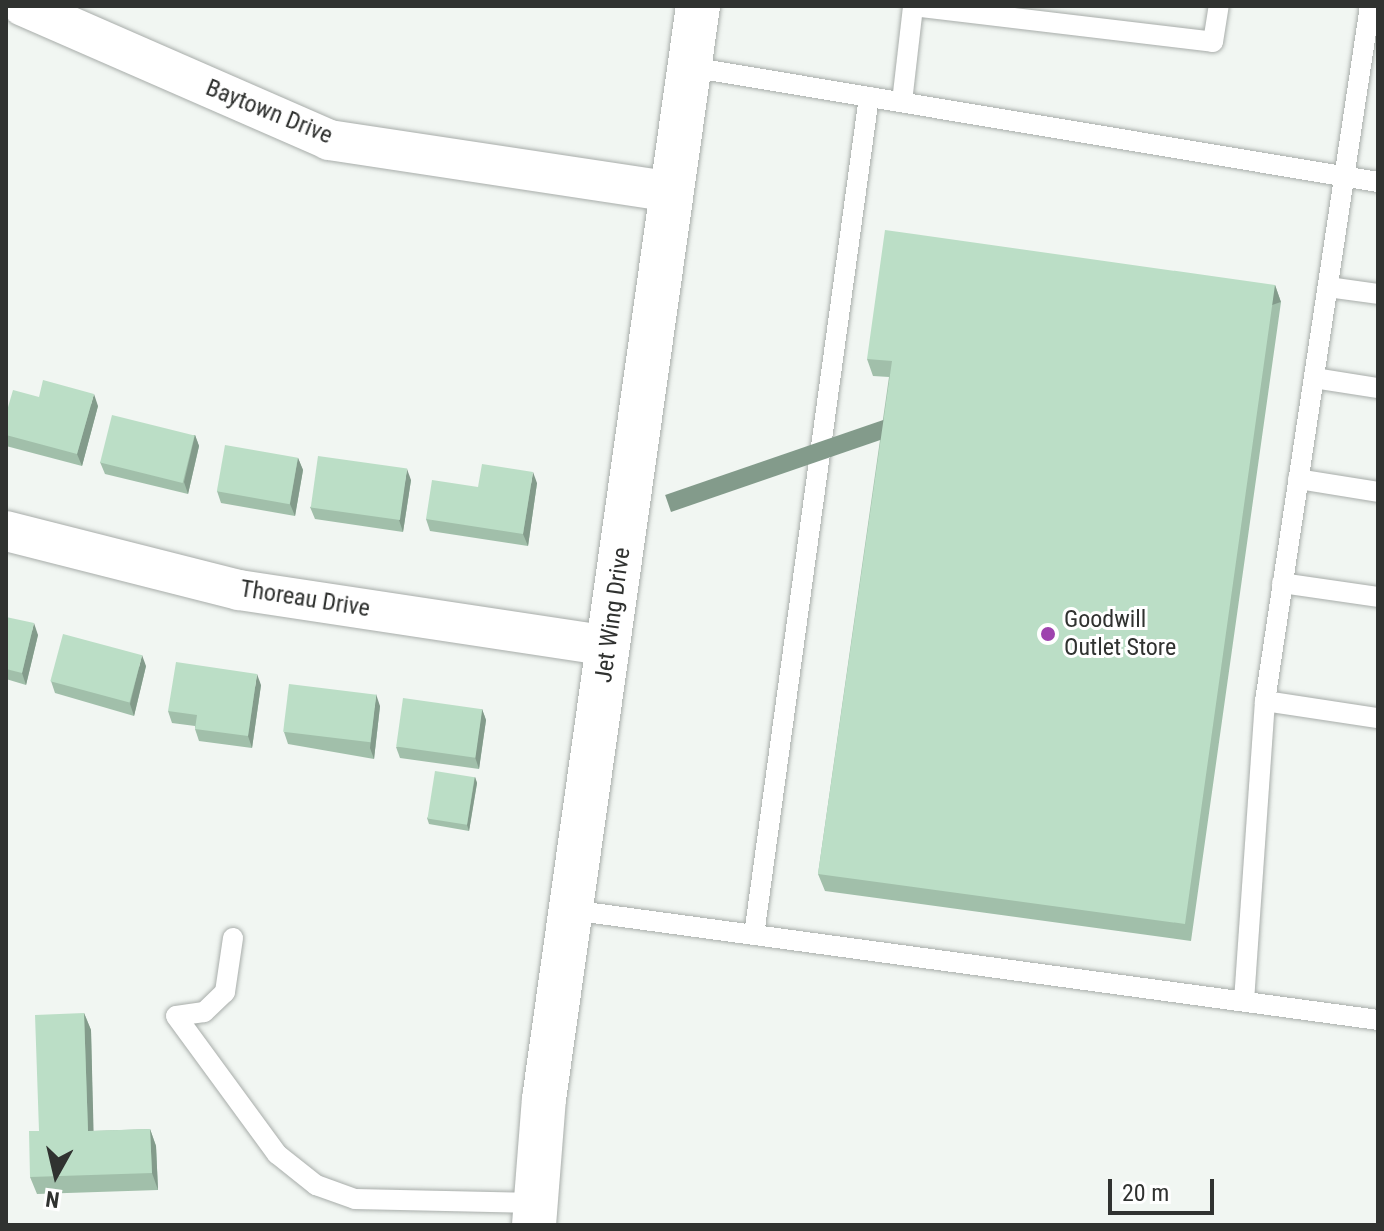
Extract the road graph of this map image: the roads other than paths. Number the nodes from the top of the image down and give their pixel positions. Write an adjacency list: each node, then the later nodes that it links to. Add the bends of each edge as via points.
1 (23, 6): 11 (street, Baytown Drive, via 329,140)
2 (698, 6): 6 (main road, Jet Wing Drive)
3 (913, 6): 4 (lane, via 1213,42); 8 (lane)
4 (1219, 6)
5 (1370, 6): 9 (lane)
6 (690, 67): 7 (lane); 11 (main road, Jet Wing Drive)
7 (869, 97): 8 (lane); 25 (lane)
8 (902, 102): 9 (lane)
9 (1345, 177): 10 (lane); 12 (lane)
10 (1378, 182)
11 (672, 192): 21 (main road, Jet Wing Drive)
12 (1328, 287): 13 (lane); 14 (lane)
13 (1378, 294)
14 (1314, 378): 15 (lane); 16 (lane)
15 (1378, 388)
16 (1298, 479): 17 (lane); 19 (lane)
17 (1378, 492)
18 (6, 531): 21 (street, Thoreau Drive, via 239,590)
19 (1282, 583): 20 (lane); 22 (lane)
20 (1378, 597)
21 (608, 646): 24 (main road, Jet Wing Drive)
22 (1265, 701): 23 (lane); 27 (lane)
23 (1378, 718)
24 (571, 910): 25 (lane); 29 (main road, Jet Wing Drive)
25 (754, 935): 27 (lane)
26 (233, 938): 29 (lane, via 225,992 204,1012 176,1016 277,1154 316,1185 403,1204)
27 (1244, 1001): 28 (lane)
28 (1378, 1020)
29 (535, 1214)

